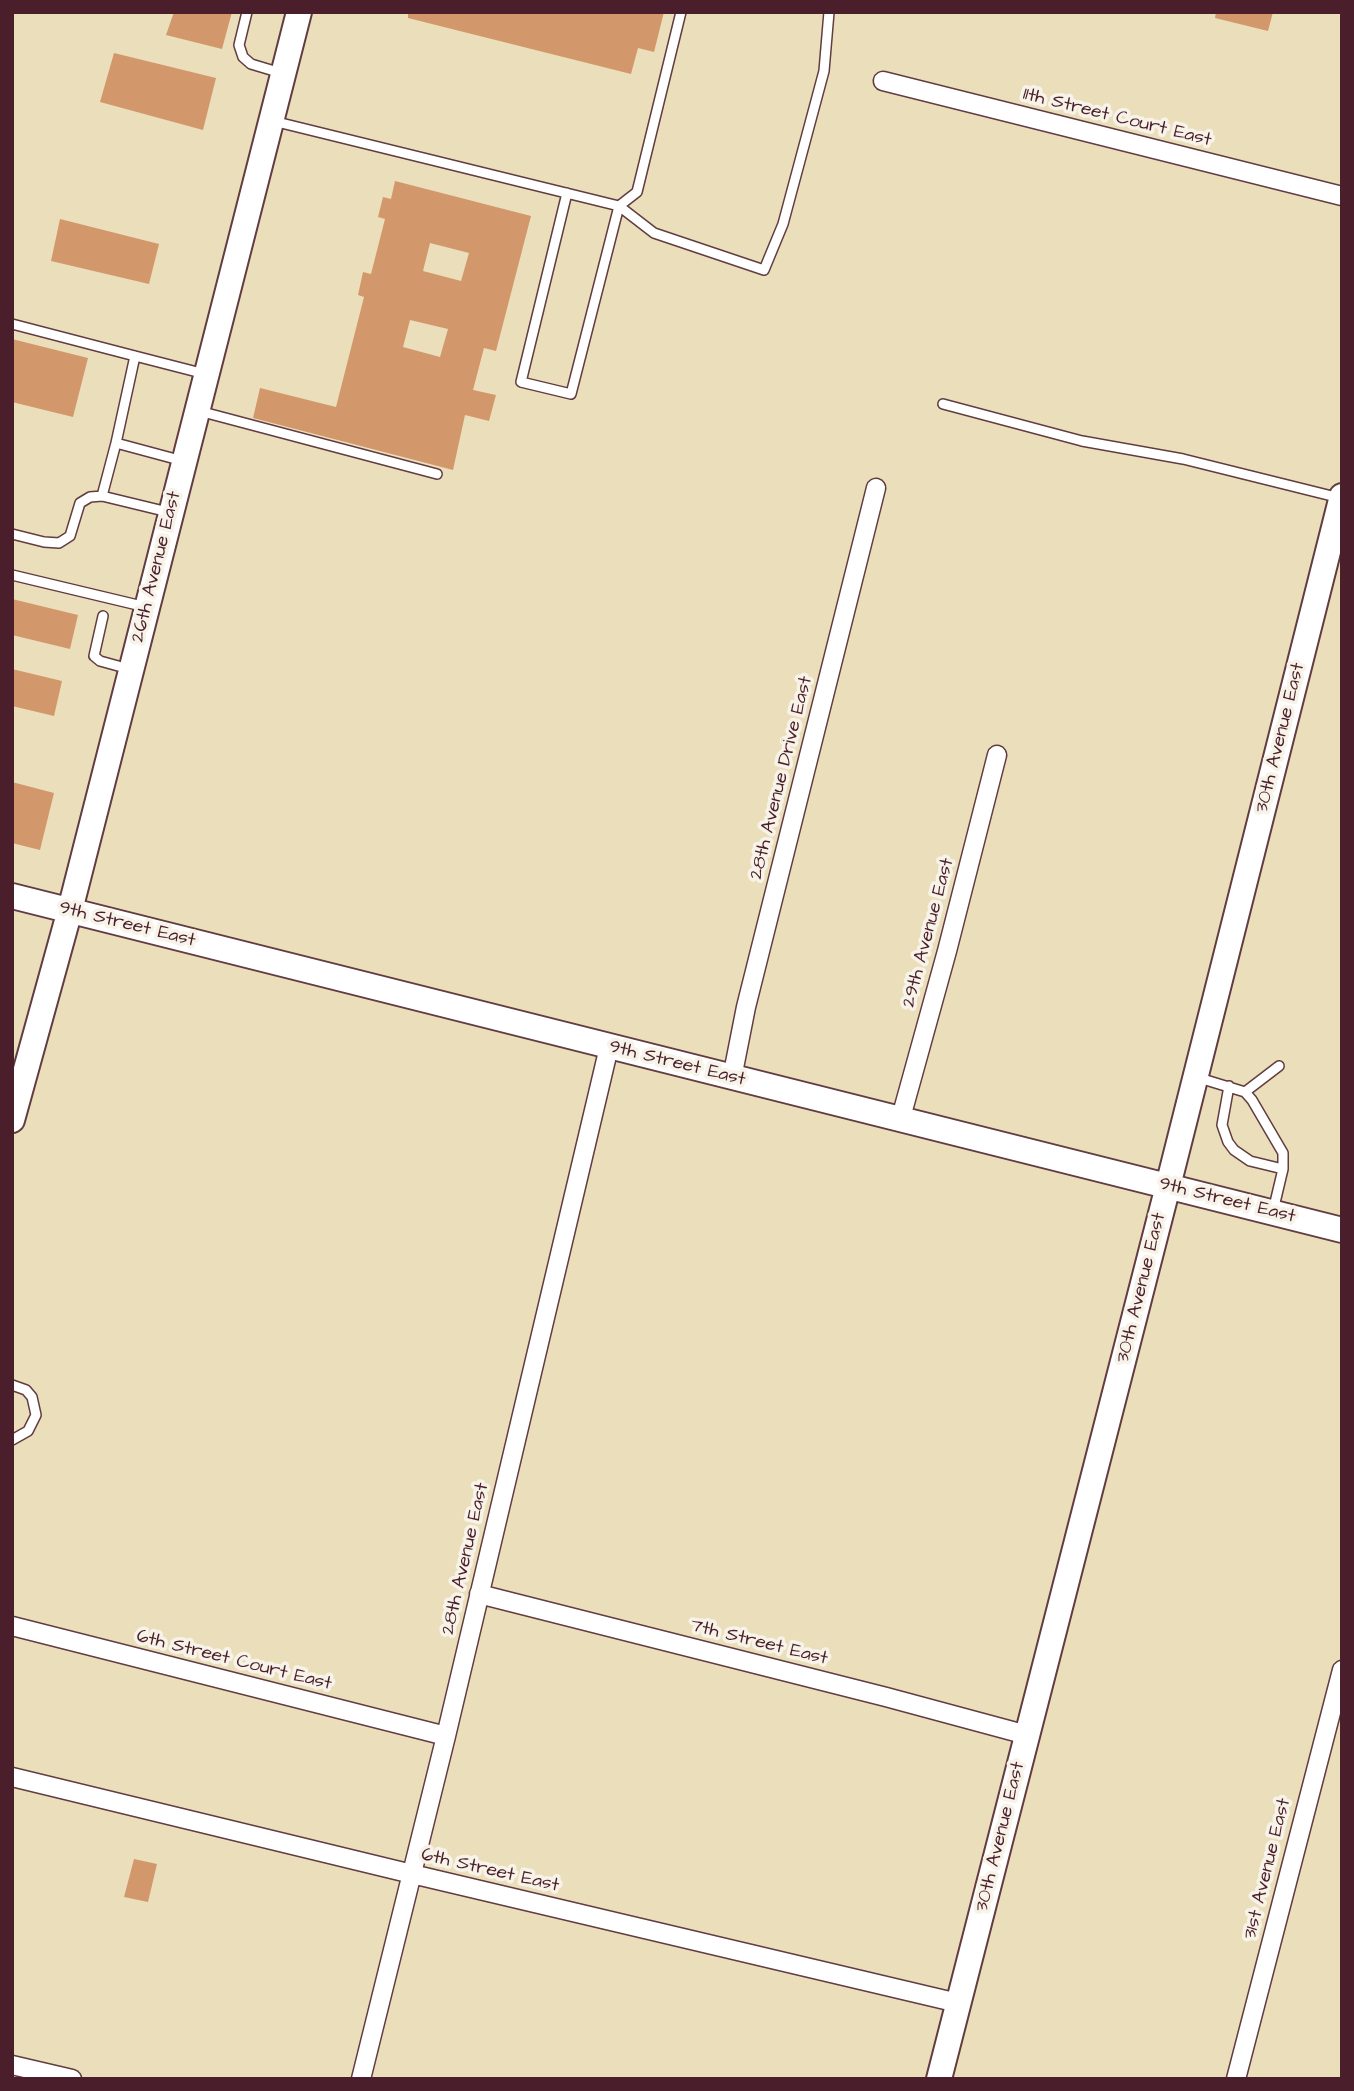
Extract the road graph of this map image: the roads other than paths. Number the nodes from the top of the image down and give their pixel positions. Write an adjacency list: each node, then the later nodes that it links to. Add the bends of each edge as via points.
1 (247, 12): 5 (lane, via 239,45 243,57 251,64)
2 (299, 12): 5 (street, 26th Avenue East)
3 (681, 12): 10 (lane, via 637,192)
4 (829, 12): 10 (lane, via 824,71 783,224 764,270 654,233)
5 (283, 73): 7 (street, 26th Avenue East)
6 (883, 81): 9 (street, 11th Street Court East)
7 (271, 121): 8 (lane); 13 (street, 26th Avenue East)
8 (567, 193): 10 (lane); 10 (lane, via 521,382 571,394)
9 (1342, 195)
10 (619, 206)
11 (12, 324): 12 (lane)
12 (135, 356): 13 (lane); 16 (lane)
13 (207, 375): 15 (street, 26th Avenue East)
14 (943, 404): 21 (lane, via 1082,441 1183,459)
15 (197, 411): 17 (street, 26th Avenue East); 18 (lane)
16 (116, 443): 17 (lane); 20 (lane)
17 (184, 461): 22 (street, 26th Avenue East)
18 (437, 474)
19 (876, 488): 34 (street, 28th Avenue Drive East)
20 (102, 496): 22 (lane); 23 (lane, via 80,503 70,536 59,543)
21 (1342, 497): 33 (street, 30th Avenue East)
22 (171, 513): 25 (street, 26th Avenue East)
23 (12, 534)
24 (12, 575): 25 (lane)
25 (147, 608): 27 (street, 26th Avenue East)
26 (103, 616): 27 (lane, via 94,656)
27 (131, 669): 30 (street, 26th Avenue East)
28 (997, 755): 38 (street, 29th Avenue East)
29 (12, 896): 30 (street, 9th Street East)
30 (70, 910): 31 (street, 9th Street East); 37 (street, 26th Avenue East)
31 (609, 1047): 34 (street, 9th Street East); 45 (street, 28th Avenue East)
32 (1279, 1066): 36 (lane)
33 (1196, 1077): 35 (lane); 40 (street, 30th Avenue East)
34 (732, 1078): 38 (street, 9th Street East)
35 (1229, 1086): 36 (lane); 39 (lane, via 1222,1125 1228,1142 1250,1161)
36 (1245, 1092): 39 (lane, via 1283,1153)
37 (12, 1120)
38 (900, 1121): 40 (street, 9th Street East)
39 (1283, 1169): 41 (lane)
40 (1168, 1186): 41 (street, 9th Street East); 48 (street, 30th Avenue East)
41 (1273, 1212): 42 (street, 9th Street East)
42 (1342, 1230)
43 (12, 1385): 44 (lane, via 32,1397 36,1415 29,1431)
44 (12, 1440)
45 (480, 1594): 48 (street, 7th Street East); 49 (street, 28th Avenue East)
46 (12, 1626): 49 (street, 6th Street Court East)
47 (1342, 1670): 57 (street, 31st Avenue East)
48 (1027, 1735): 52 (street, 30th Avenue East)
49 (446, 1736): 51 (street, 28th Avenue East)
50 (12, 1777): 51 (street, 6th Street East)
51 (412, 1874): 52 (street, 6th Street East); 55 (street, 28th Avenue East)
52 (958, 2003): 56 (street, 30th Avenue East)
53 (12, 2065): 54 (street)
54 (72, 2079)
55 (361, 2079)
56 (939, 2079)
57 (1236, 2079)

